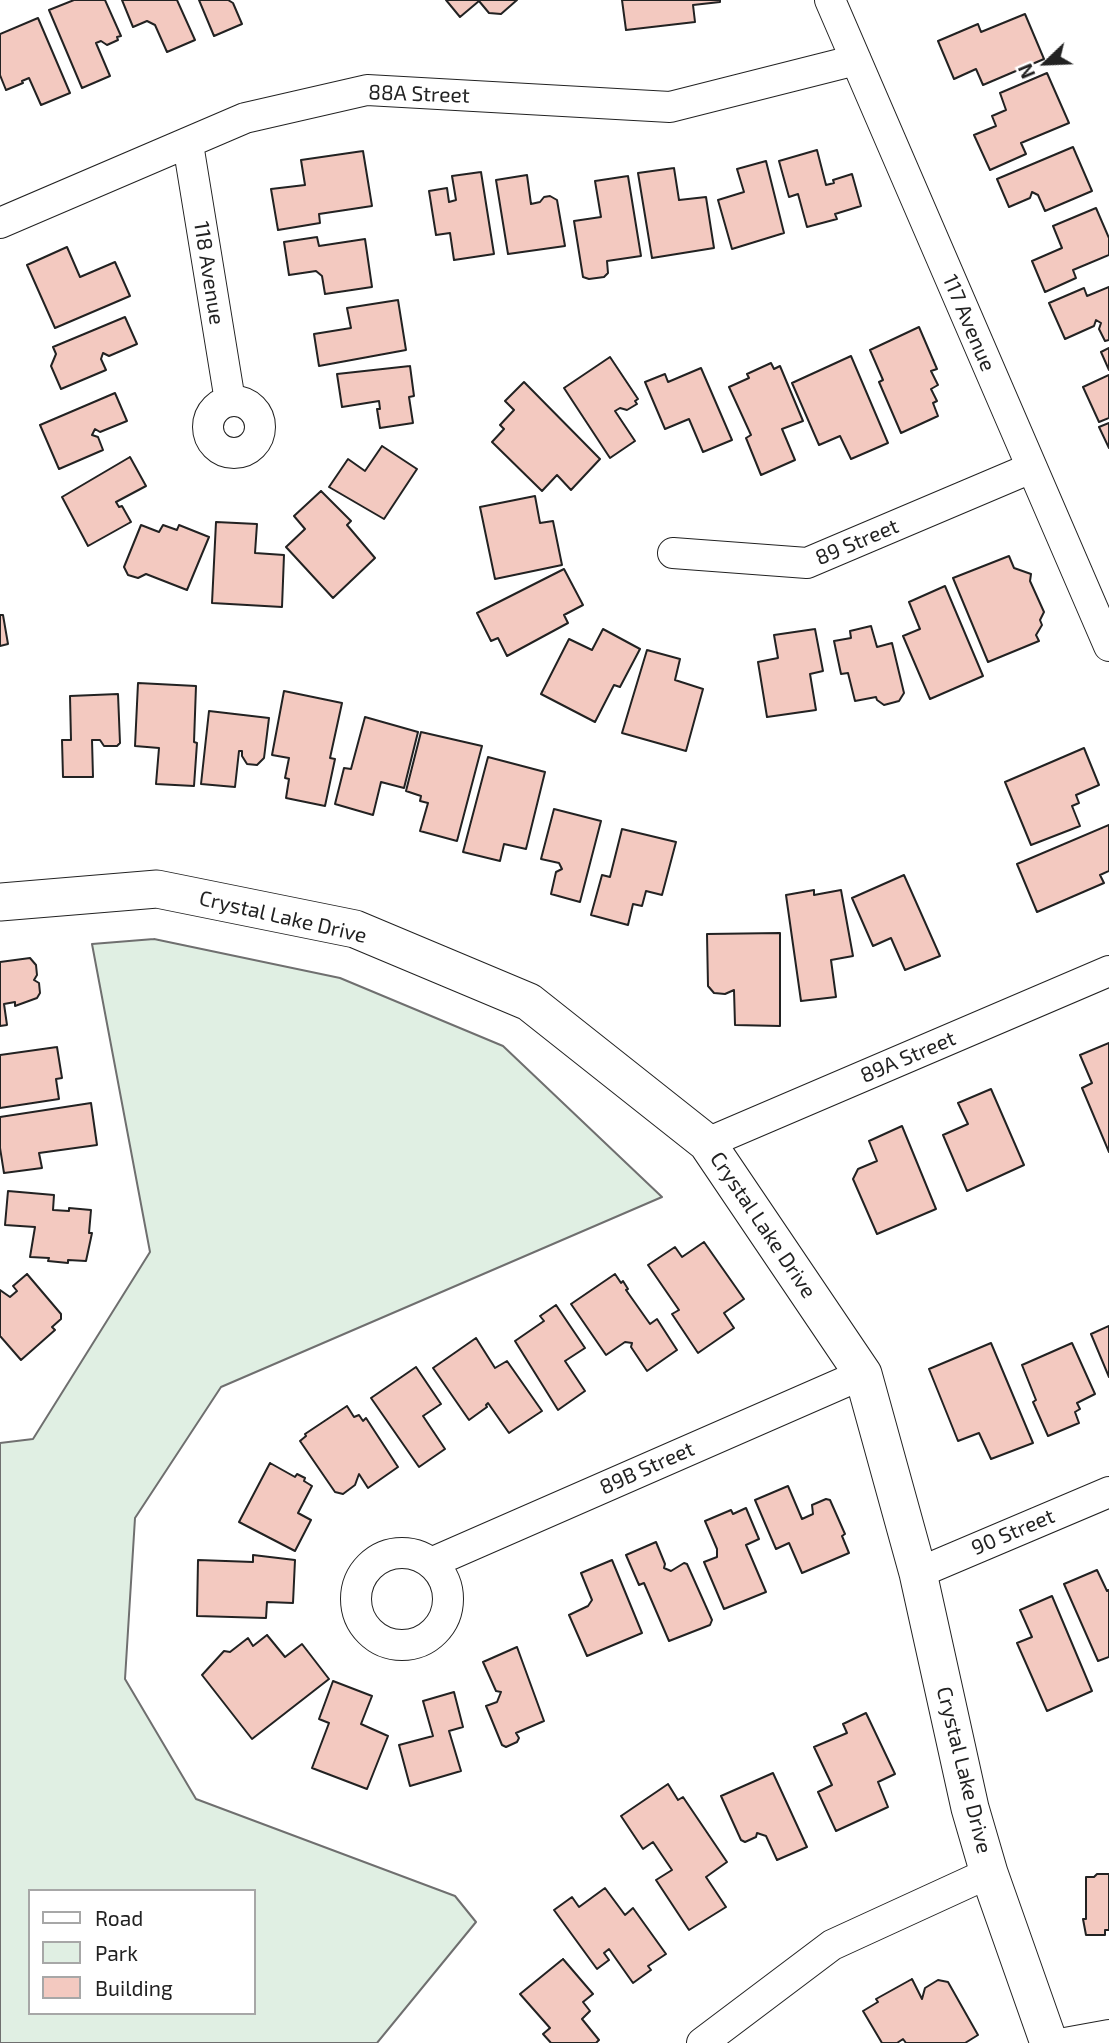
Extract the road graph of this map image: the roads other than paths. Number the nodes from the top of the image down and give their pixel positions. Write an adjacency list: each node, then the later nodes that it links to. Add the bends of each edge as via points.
1 (830, 0): 2 (street, 117 Avenue)
2 (856, 60): 3 (street, 88A Street, via 670,107 366,90 245,118); 6 (street, 117 Avenue)
3 (188, 144): 4 (street, 88A Street); 5 (street, 118 Avenue)
4 (0, 223)
5 (230, 401)
6 (1031, 468): 7 (street, 89 Street, via 807,563); 8 (street, 117 Avenue)
7 (673, 553)
8 (1109, 646)
9 (0, 902): 11 (street, Crystal Lake Drive, via 157,889 355,929 529,1002)
10 (1109, 971): 11 (street, 89A Street)
11 (707, 1143): 12 (street, Crystal Lake Drive)
12 (863, 1374): 14 (street, 89B Street); 15 (street, Crystal Lake Drive)
13 (1109, 1492): 15 (street, 90 Street)
14 (431, 1563)
15 (918, 1573): 16 (street, Crystal Lake Drive, via 970,1808)
16 (989, 1873): 18 (street, via 832,1945); 19 (street, Crystal Lake Drive)
17 (1109, 2035): 20 (street)
18 (702, 2043)
19 (1049, 2043)
20 (1065, 2043)

